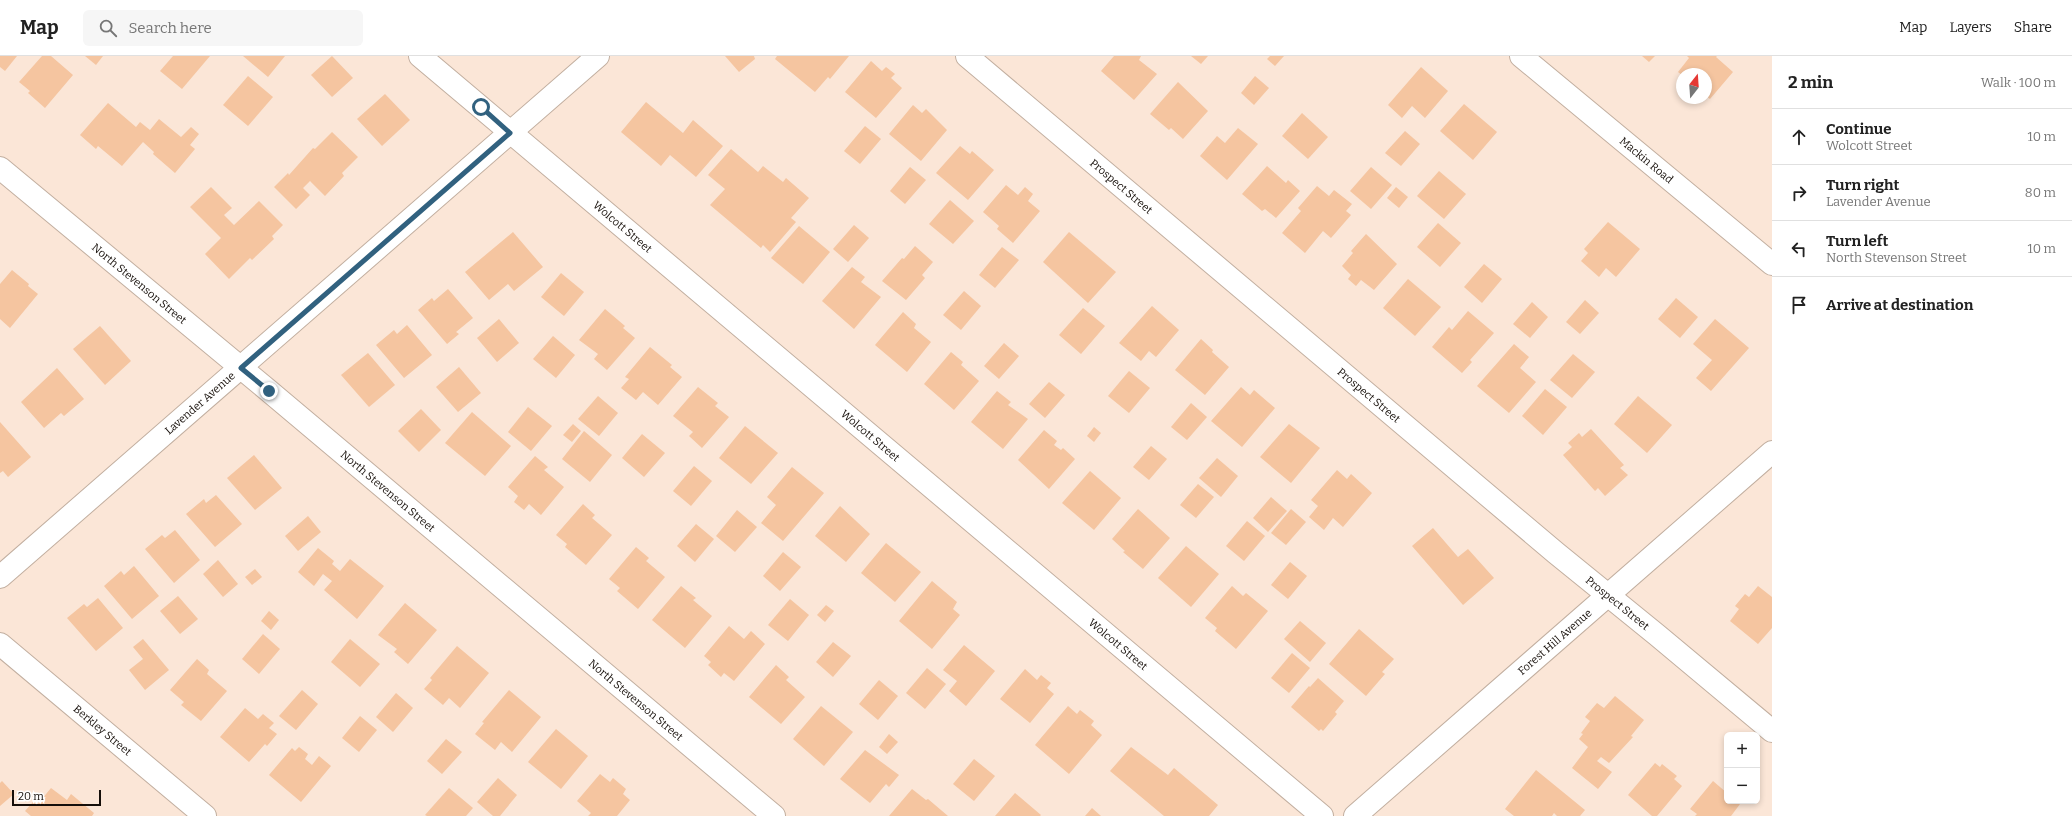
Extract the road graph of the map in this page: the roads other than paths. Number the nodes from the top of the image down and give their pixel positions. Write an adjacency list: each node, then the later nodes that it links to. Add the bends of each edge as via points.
1 (420, 56): 5 (street, Wolcott Street)
2 (598, 56): 5 (street, Lavender Avenue)
3 (967, 56): 11 (street, Prospect Street)
4 (1522, 56): 7 (street, Mackin Road)
5 (510, 133): 8 (street, Lavender Avenue); 16 (street, Wolcott Street)
6 (0, 168): 8 (street, North Stevenson Street)
7 (1772, 264)
8 (241, 368): 10 (street, Lavender Avenue); 15 (street, North Stevenson Street)
9 (1772, 452): 11 (street, Forest Hill Avenue)
10 (0, 577)
11 (1608, 595): 13 (street, Prospect Street); 17 (street, Forest Hill Avenue)
12 (0, 644): 14 (street, Berkley Street)
13 (1772, 731)
14 (205, 816)
15 (774, 816)
16 (1322, 816)
17 (1355, 816)

